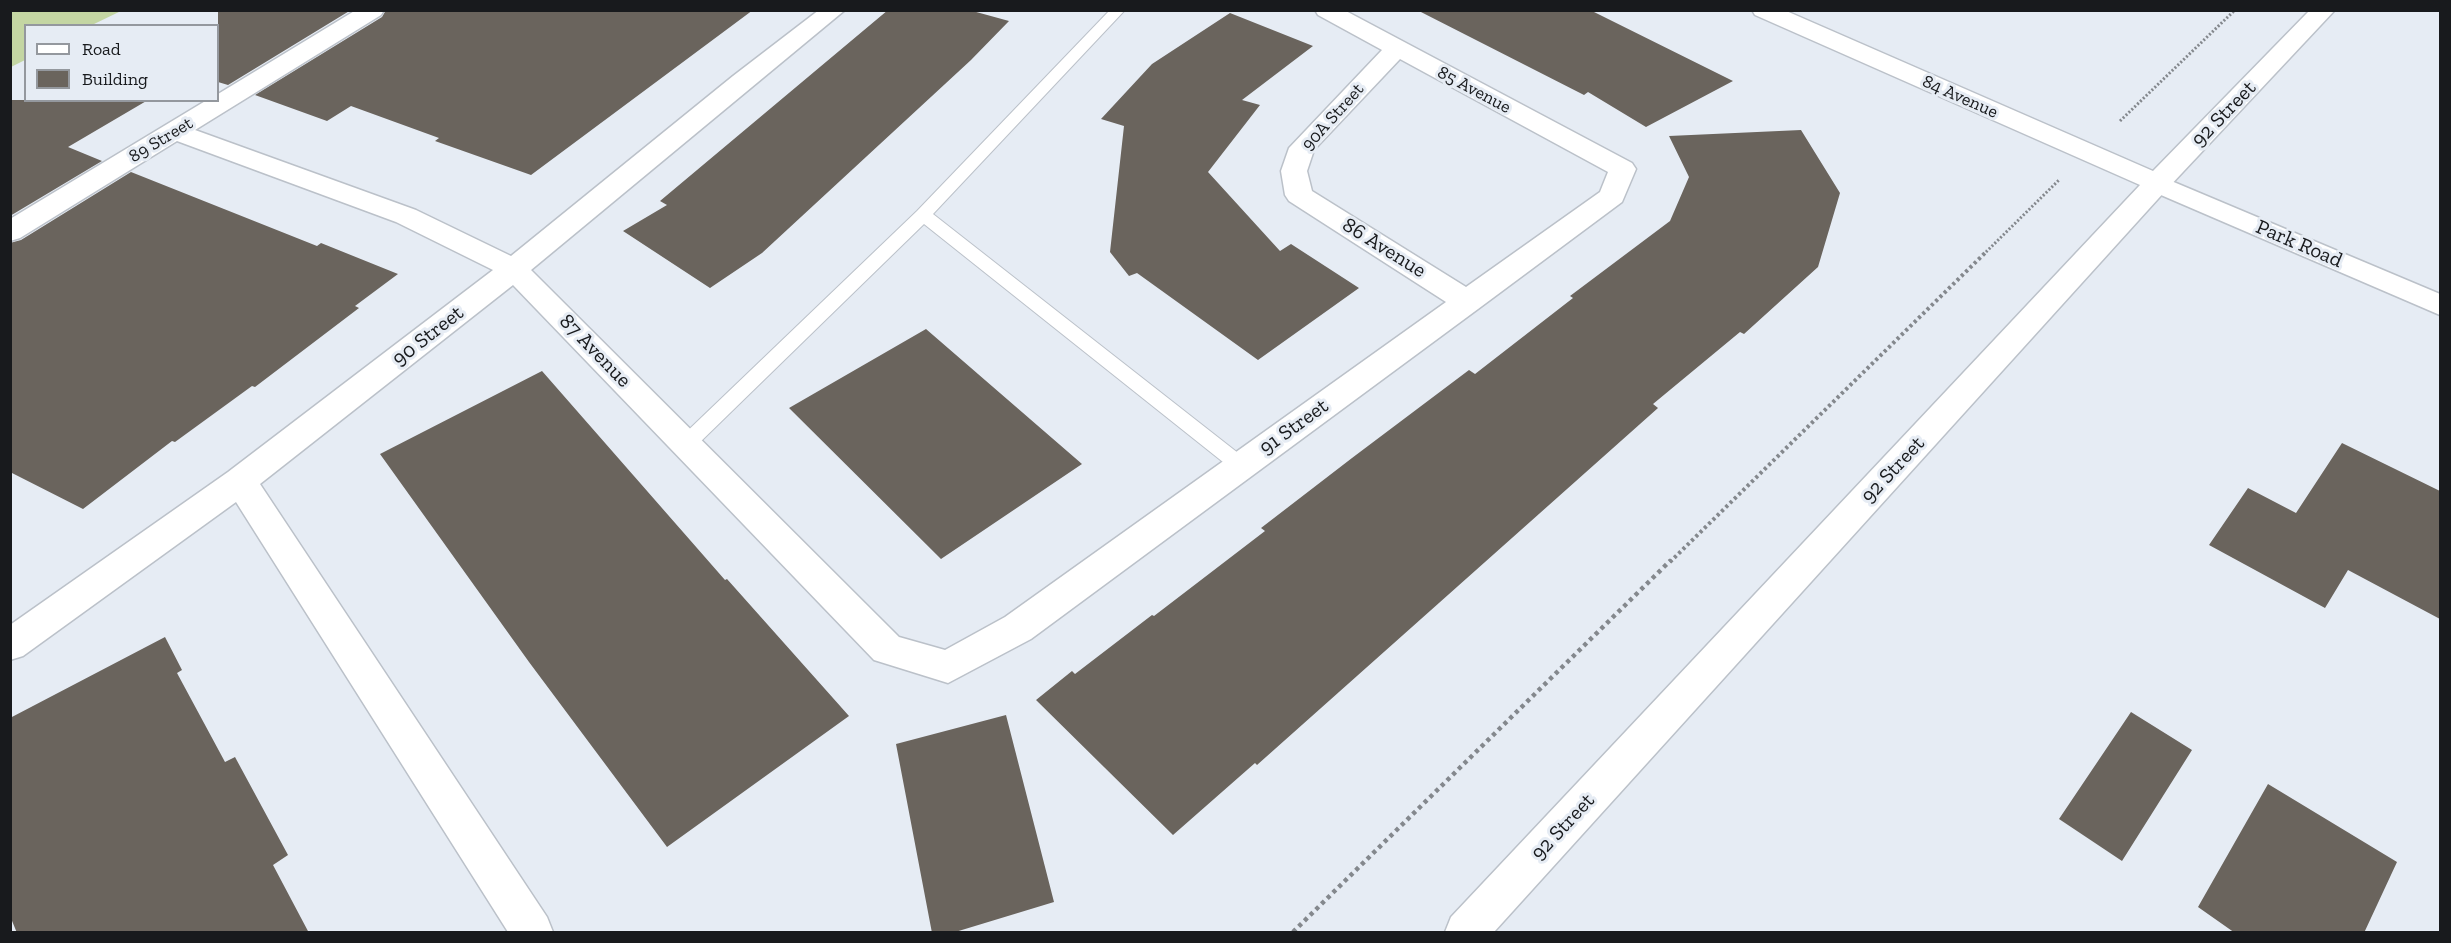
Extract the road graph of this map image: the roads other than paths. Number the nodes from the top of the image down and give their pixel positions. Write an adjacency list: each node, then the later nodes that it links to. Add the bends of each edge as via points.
1 (373, 10): 8 (street, 89 Street)
2 (834, 10): 14 (street, 90 Street)
3 (1118, 10): 12 (lane)
4 (1326, 10): 7 (street, 85 Avenue)
5 (1763, 10): 10 (street, 84 Avenue)
6 (2324, 10): 10 (street, 92 Street)
7 (1396, 49): 9 (street, 85 Avenue); 11 (street, 90A Street, via 1302,148 1294,171)
8 (175, 132): 13 (street, 89 Street); 14 (street, 87 Avenue, via 406,216)
9 (1623, 169): 15 (street, 91 Street, via 1612,196)
10 (2157, 183): 16 (street, Park Road); 23 (street, 92 Street)
11 (1299, 195): 15 (street, 86 Avenue)
12 (923, 215): 17 (lane); 18 (lane)
13 (10, 232)
14 (514, 269): 17 (street, 87 Avenue); 19 (street, 90 Street)
15 (1468, 302): 18 (street, 91 Street)
16 (2440, 305)
17 (686, 444): 21 (street, 87 Avenue, via 887,649)
18 (1240, 465): 21 (street, 91 Street, via 1018,628)
19 (240, 481): 20 (street, 90 Street); 22 (street)
20 (10, 645)
21 (948, 667)
22 (532, 933)
23 (1466, 933)

